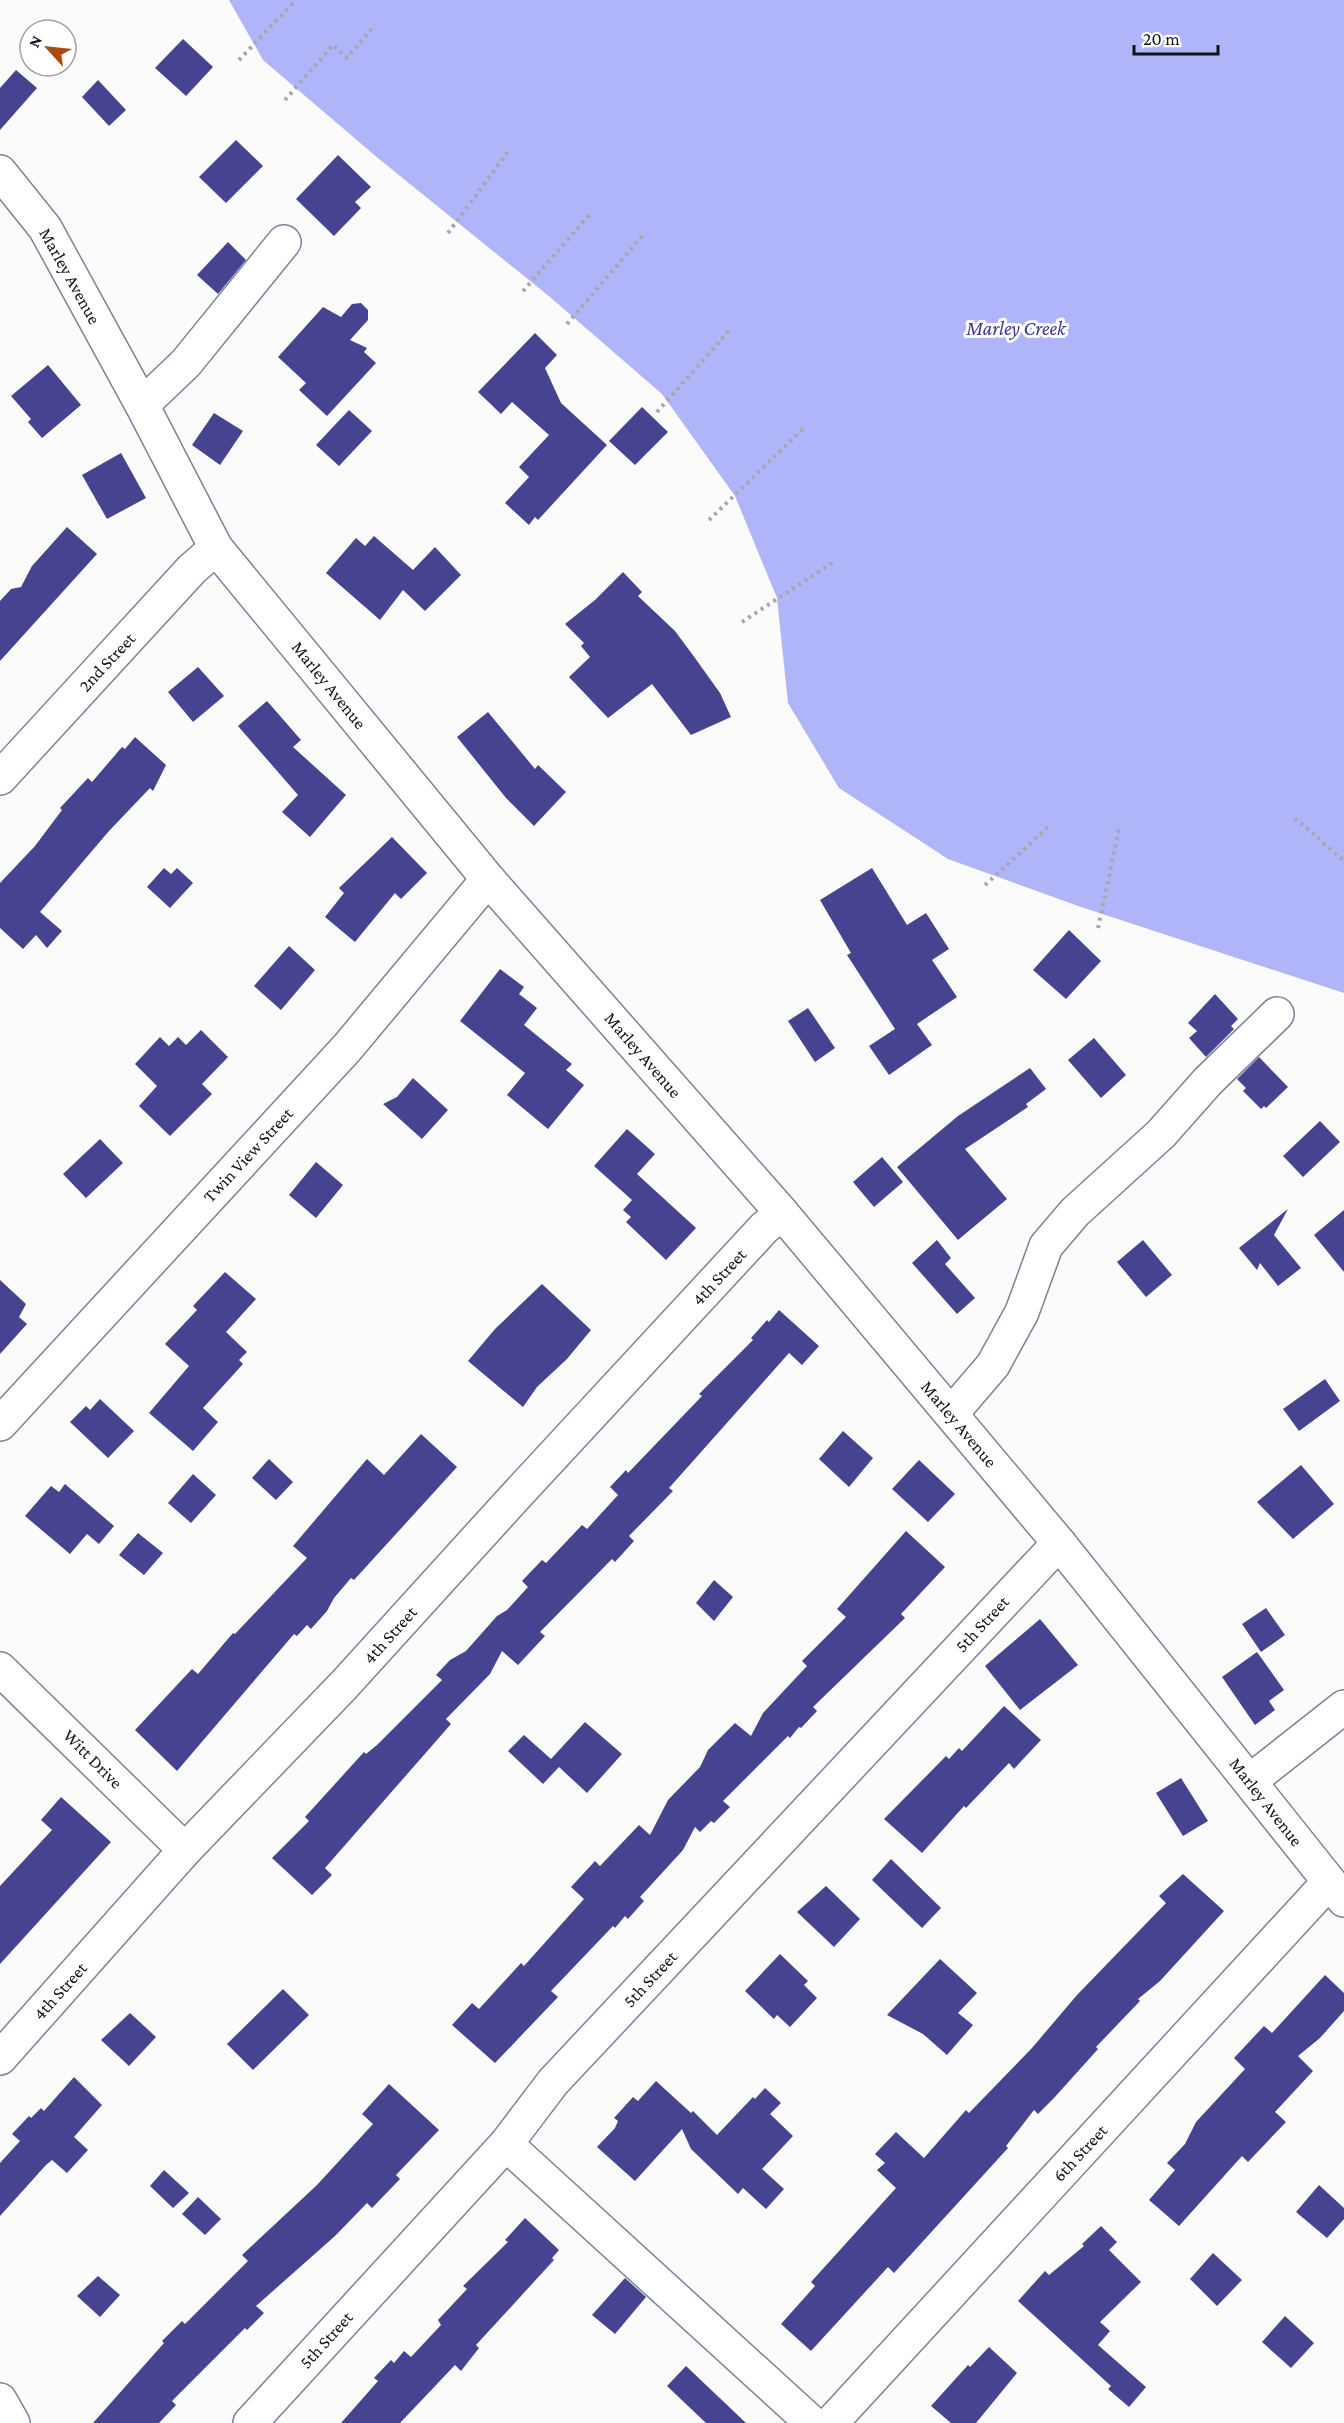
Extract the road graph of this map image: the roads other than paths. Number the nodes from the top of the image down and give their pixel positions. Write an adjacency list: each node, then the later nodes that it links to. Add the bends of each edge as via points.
1 (0, 171): 3 (street, Marley Avenue, via 45,228)
2 (284, 242): 3 (street, via 186,363)
3 (142, 405): 4 (street, Marley Avenue)
4 (216, 548): 5 (street, 2nd Street, via 192,569); 6 (street, Marley Avenue)
5 (0, 778)
6 (488, 879): 8 (street, Marley Avenue); 10 (street, Twin View Street, via 347,1048)
7 (1277, 1014): 9 (street, via 1208,1081 1161,1134 1075,1212 1046,1246 1023,1312 993,1365)
8 (782, 1213): 9 (street, Marley Avenue); 15 (street, 4th Street, via 344,1685)
9 (951, 1414): 11 (street, Marley Avenue)
10 (0, 1424)
11 (1059, 1543): 14 (street, Marley Avenue); 18 (street, 5th Street, via 553,2082)
12 (0, 1669): 15 (street, Witt Drive)
13 (1344, 1707): 14 (street)
14 (1250, 1781): 16 (street, Marley Avenue)
15 (185, 1850): 17 (street, 4th Street)
16 (1337, 1891): 23 (street, 6th Street)
17 (0, 2058)
18 (506, 2144): 21 (street, 5th Street); 22 (street)
19 (0, 2400): 20 (street)
20 (13, 2423)
21 (250, 2423)
22 (812, 2423)
23 (831, 2423)

